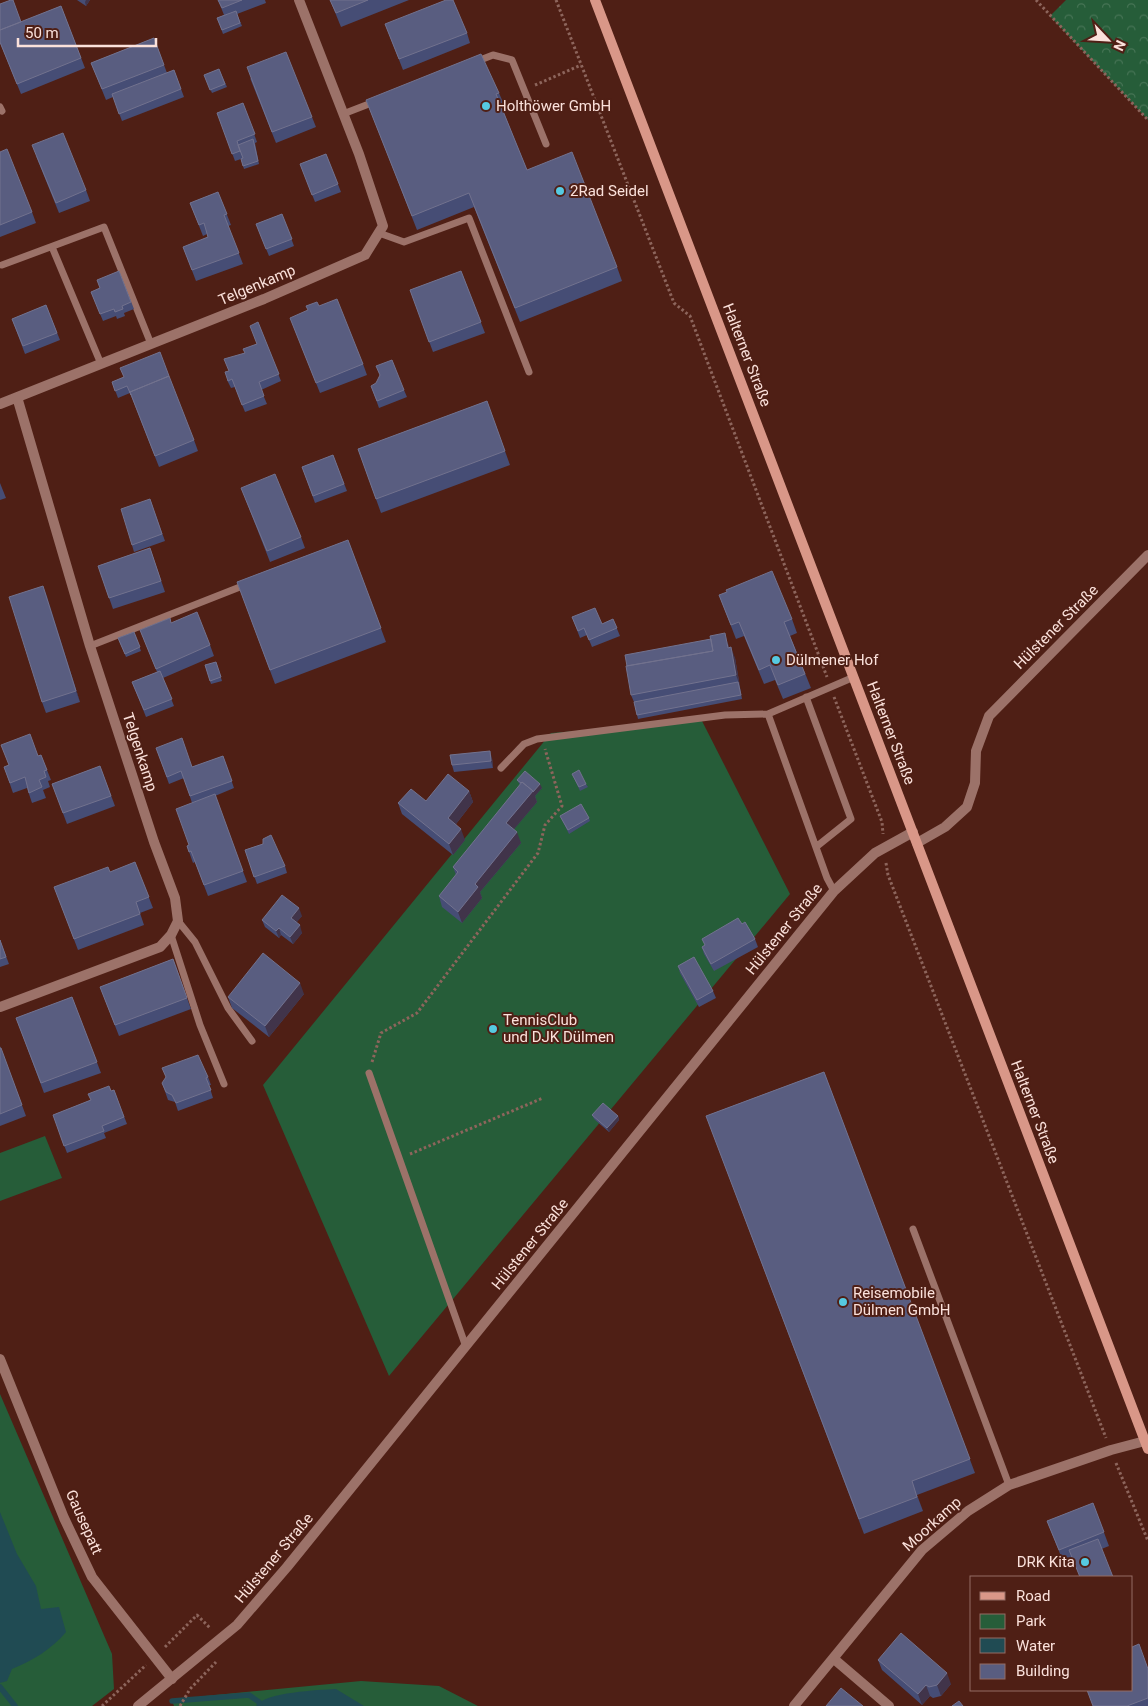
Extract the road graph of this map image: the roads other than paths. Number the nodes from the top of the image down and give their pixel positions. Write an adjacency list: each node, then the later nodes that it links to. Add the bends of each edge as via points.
1 (299, 0): 5 (street)
2 (596, 0): 18 (main road, Halterner Straße)
3 (466, 66): 6 (lane, via 493,55 512,60)
4 (378, 100): 5 (lane)
5 (343, 114): 7 (street, via 383,226)
6 (546, 144)
7 (378, 233): 10 (street, Telgenkamp, via 365,255); 12 (lane, via 404,242 469,218)
8 (52, 246): 9 (lane); 10 (lane, via 104,227); 11 (lane)
9 (2, 265)
10 (151, 344): 11 (street, Telgenkamp)
11 (101, 364): 13 (street, Telgenkamp)
12 (529, 372)
13 (17, 397): 14 (street, Telgenkamp); 17 (street, Telgenkamp)
14 (0, 404)
15 (1148, 555): 23 (street, Hülstener Straße, via 989,716 976,751 975,783 967,807 944,827)
16 (253, 582): 17 (lane)
17 (90, 646): 26 (street, Telgenkamp, via 175,898)
18 (854, 677): 19 (lane); 22 (main road, Halterner Straße)
19 (806, 697): 20 (lane); 24 (lane, via 851,819)
20 (768, 714): 21 (lane, via 725,716 540,739 524,744); 24 (lane)
21 (501, 768)
22 (913, 832): 23 (main road, Halterner Straße); 25 (street, Hülstener Straße, via 885,848)
23 (917, 843): 35 (main road, Halterner Straße)
24 (816, 847): 25 (lane)
25 (834, 891): 33 (street, Hülstener Straße)
26 (178, 921): 27 (street); 29 (lane, via 195,942 228,1008)
27 (171, 935): 28 (street, via 160,947); 31 (lane, via 200,1025)
28 (0, 1007)
29 (252, 1040)
30 (369, 1073): 33 (lane)
31 (224, 1084)
32 (913, 1229): 36 (lane)
33 (466, 1347): 38 (street, Hülstener Straße, via 237,1625)
34 (0, 1359): 38 (street, Gausepatt, via 64,1518 92,1577)
35 (1146, 1445): 36 (street, Moorkamp, via 1111,1450)
36 (1009, 1485): 37 (street, Moorkamp, via 968,1511 922,1550)
37 (834, 1659): 40 (street, Moorkamp); 41 (street)
38 (172, 1679): 39 (street, Hülstener Straße)
39 (138, 1706)
40 (794, 1706)
41 (889, 1706)

